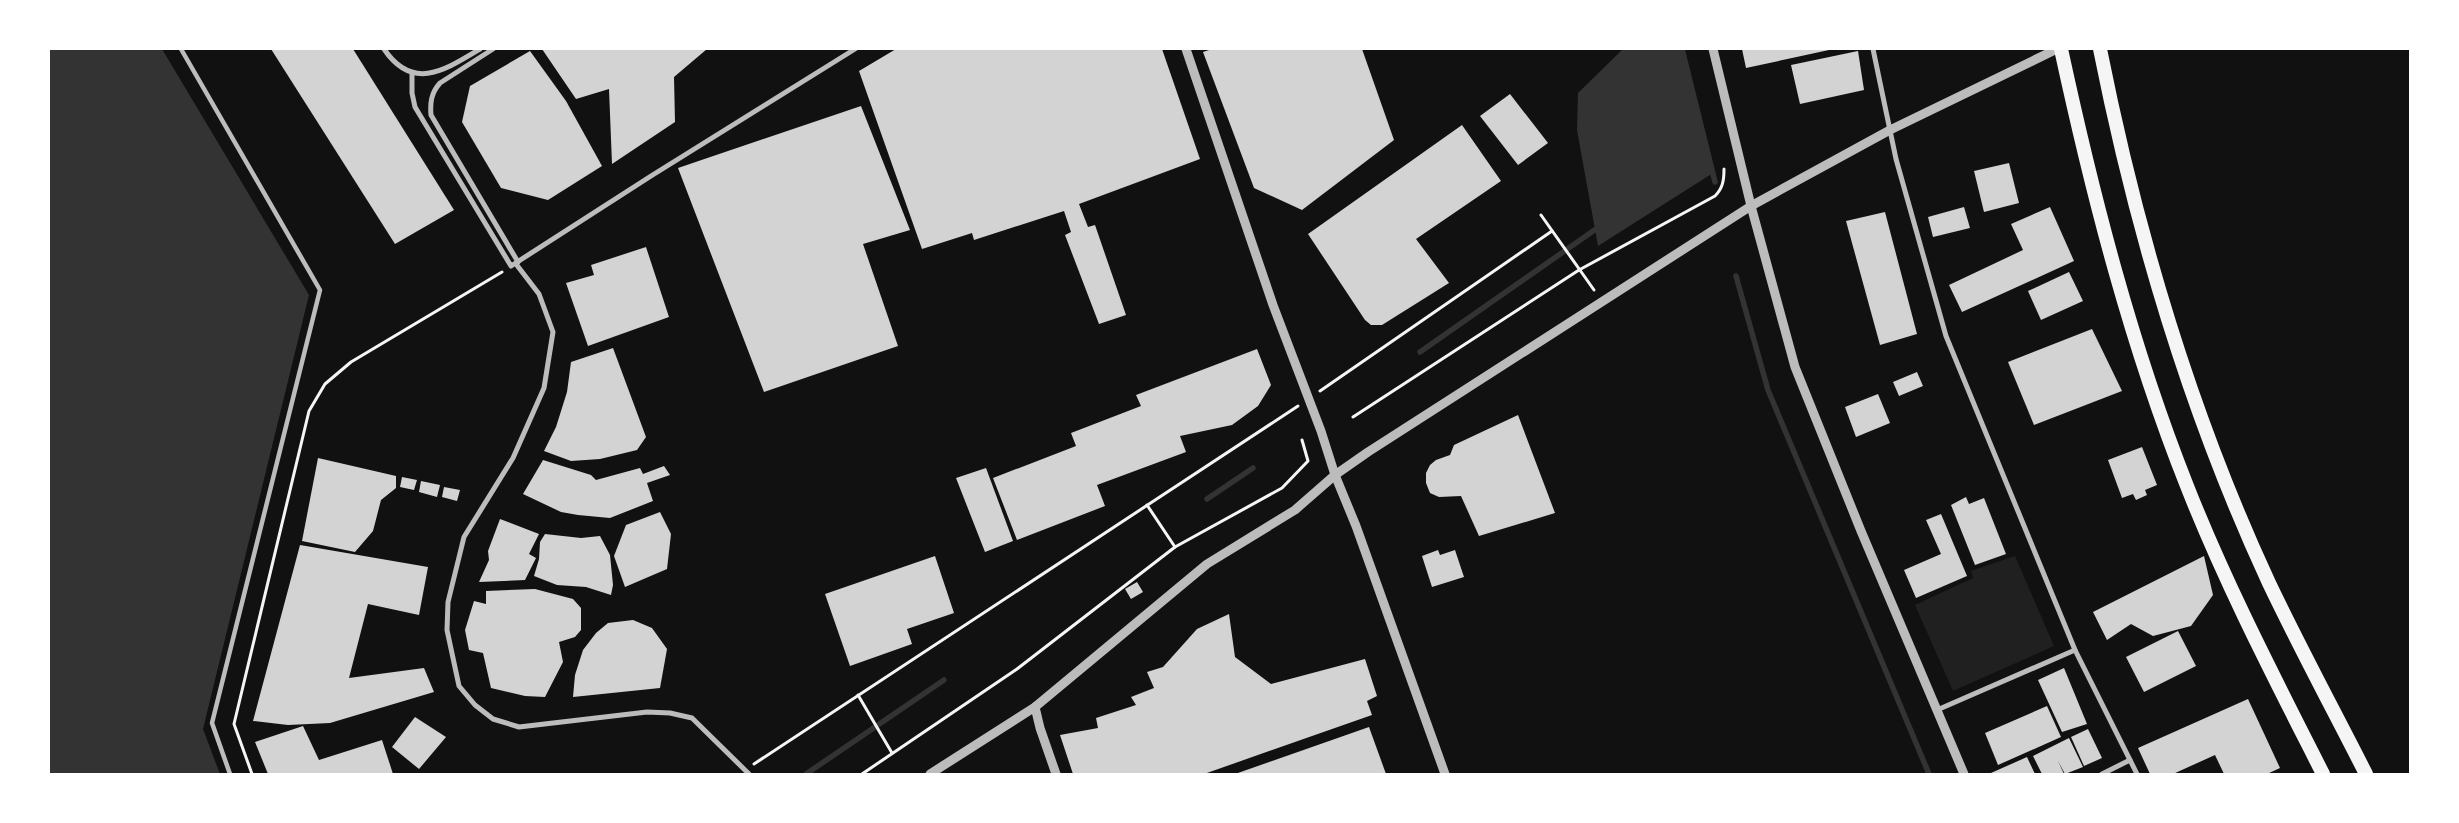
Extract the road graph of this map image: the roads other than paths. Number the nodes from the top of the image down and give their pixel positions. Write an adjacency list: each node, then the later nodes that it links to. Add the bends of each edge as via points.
1 (181, 49): 21 (street, via 320,290 212,723)
2 (384, 49): 11 (street, via 396,64)
3 (480, 49): 11 (street, via 430,74)
4 (493, 49): 14 (street, via 440,83 431,98 431,115)
5 (854, 49): 14 (street)
6 (1186, 49): 15 (street)
7 (1713, 49): 13 (street)
8 (1873, 49): 12 (street)
9 (2059, 49): 12 (street); 28 (highway, via 2108,248 2186,485 2235,600)
10 (2100, 49): 29 (highway, via 2143,233 2187,374 2269,582)
11 (412, 73): 14 (street, via 415,106)
12 (1890, 130): 13 (street); 16 (street, via 1946,336)
13 (1751, 206): 15 (street); 18 (street, via 1795,367)
14 (515, 264): 20 (street, via 539,294 553,332 541,395 513,458 464,537 448,602 447,630 459,686 474,705 493,719 519,727 647,712 692,718)
15 (1335, 475): 17 (street, via 1295,510 1207,564); 24 (street)
16 (2074, 650): 18 (street); 19 (street)
17 (1035, 707): 22 (street); 23 (street)
18 (1937, 710): 25 (street)
19 (2130, 760): 26 (street); 27 (street)
20 (747, 772)
21 (230, 774)
22 (930, 774)
23 (1056, 774)
24 (1445, 774)
25 (1964, 774)
26 (2102, 774)
27 (2137, 774)
28 (2323, 774)
29 (2366, 774)

